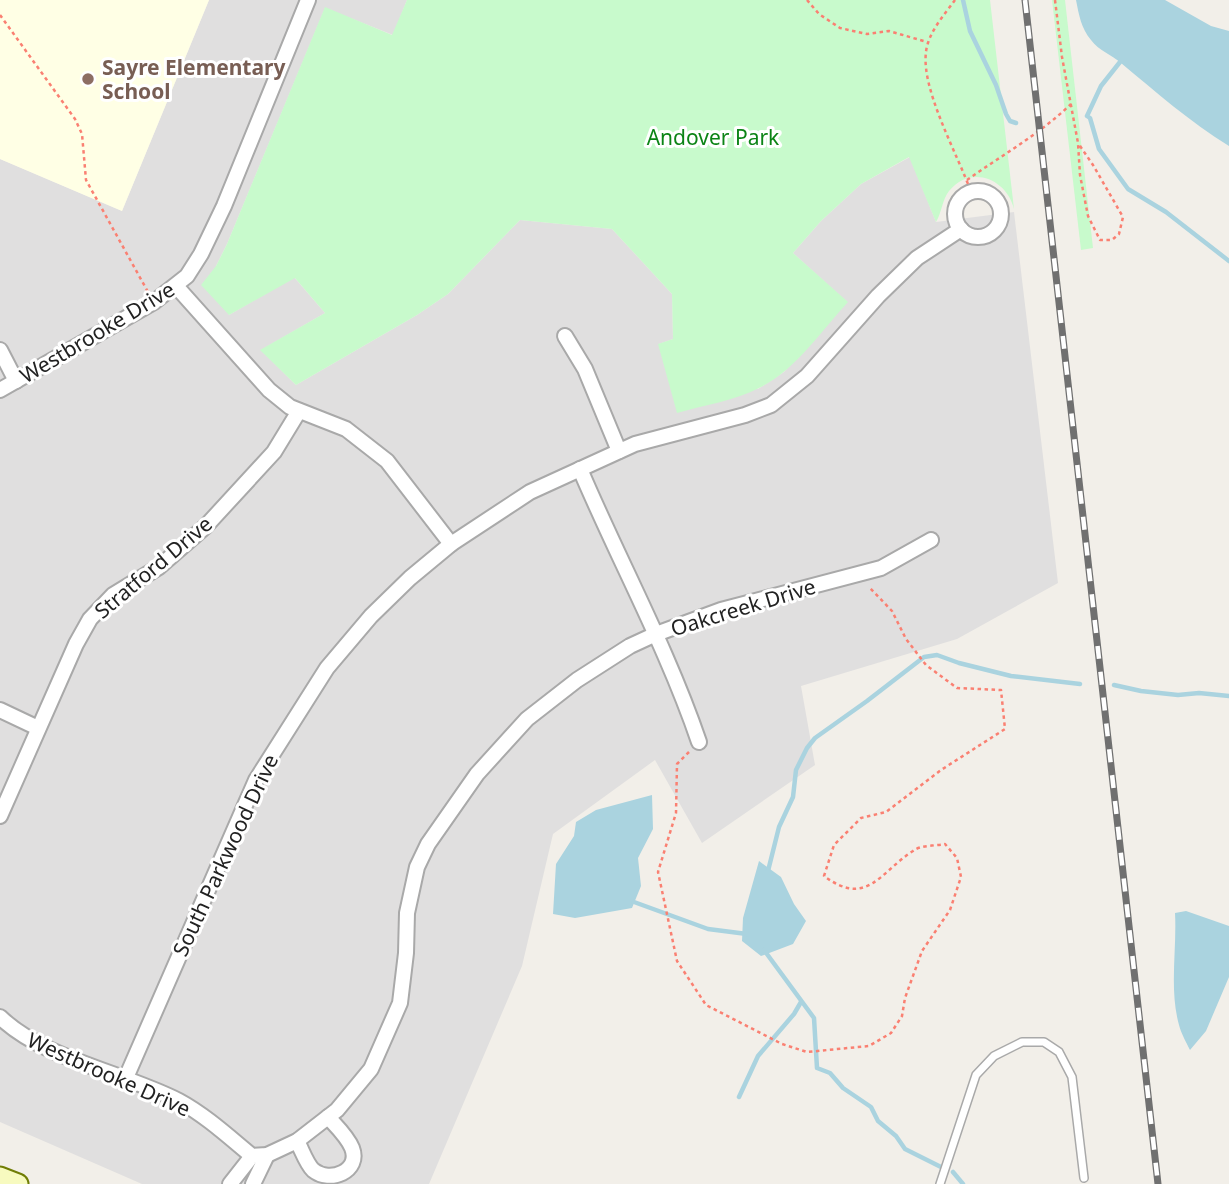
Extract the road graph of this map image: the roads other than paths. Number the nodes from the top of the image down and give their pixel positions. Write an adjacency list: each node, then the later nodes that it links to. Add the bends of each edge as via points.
1 (308, 0): 3 (street, Westbrooke Drive, via 224,206 201,254)
2 (961, 229): 2 (street, via 981,237 994,230 1001,217 993,197 969,186 956,208); 9 (street, South Parkwood Drive, via 917,258 807,376 771,405)
3 (176, 286): 6 (street, Westbrooke Drive); 8 (street, via 269,390)
4 (565, 336): 9 (street, via 585,369)
5 (0, 350): 6 (street)
6 (16, 381): 7 (street, Westbrooke Drive)
7 (0, 390)
8 (299, 411): 12 (street, via 346,429 387,461); 15 (street, Stratford Drive, via 274,452 206,526 159,567 113,595 90,619)
9 (619, 451): 10 (street, South Parkwood Drive)
10 (580, 469): 12 (street, South Parkwood Drive, via 530,492); 13 (street)
11 (931, 540): 13 (street, Oakcreek Drive, via 881,568 721,610)
12 (451, 544): 19 (street, South Parkwood Drive, via 397,590 350,640 271,753)
13 (656, 634): 16 (street); 20 (street, Oakcreek Drive, via 577,680 527,719 477,774 433,835 412,883 400,1003 371,1069)
14 (0, 710): 15 (street)
15 (38, 728): 17 (street, Stratford Drive)
16 (699, 742)
17 (0, 816)
18 (0, 1017): 19 (street, Westbrooke Drive, via 13,1030 40,1044)
19 (125, 1080): 22 (street, Westbrooke Drive, via 179,1101)
20 (328, 1117): 21 (street, Oakcreek Drive); 21 (street, via 353,1149 352,1163 342,1174 321,1175)
21 (297, 1141): 22 (street, Oakcreek Drive)
22 (259, 1155): 26 (street, Oakcreek Drive); 27 (street)
23 (0, 1177): 25 (street)
24 (1084, 1178): 28 (lane, via 1072,1077 1059,1052 1044,1042 1022,1042 994,1056 976,1075)
25 (18, 1184)
26 (230, 1184)
27 (253, 1184)
28 (940, 1184)

